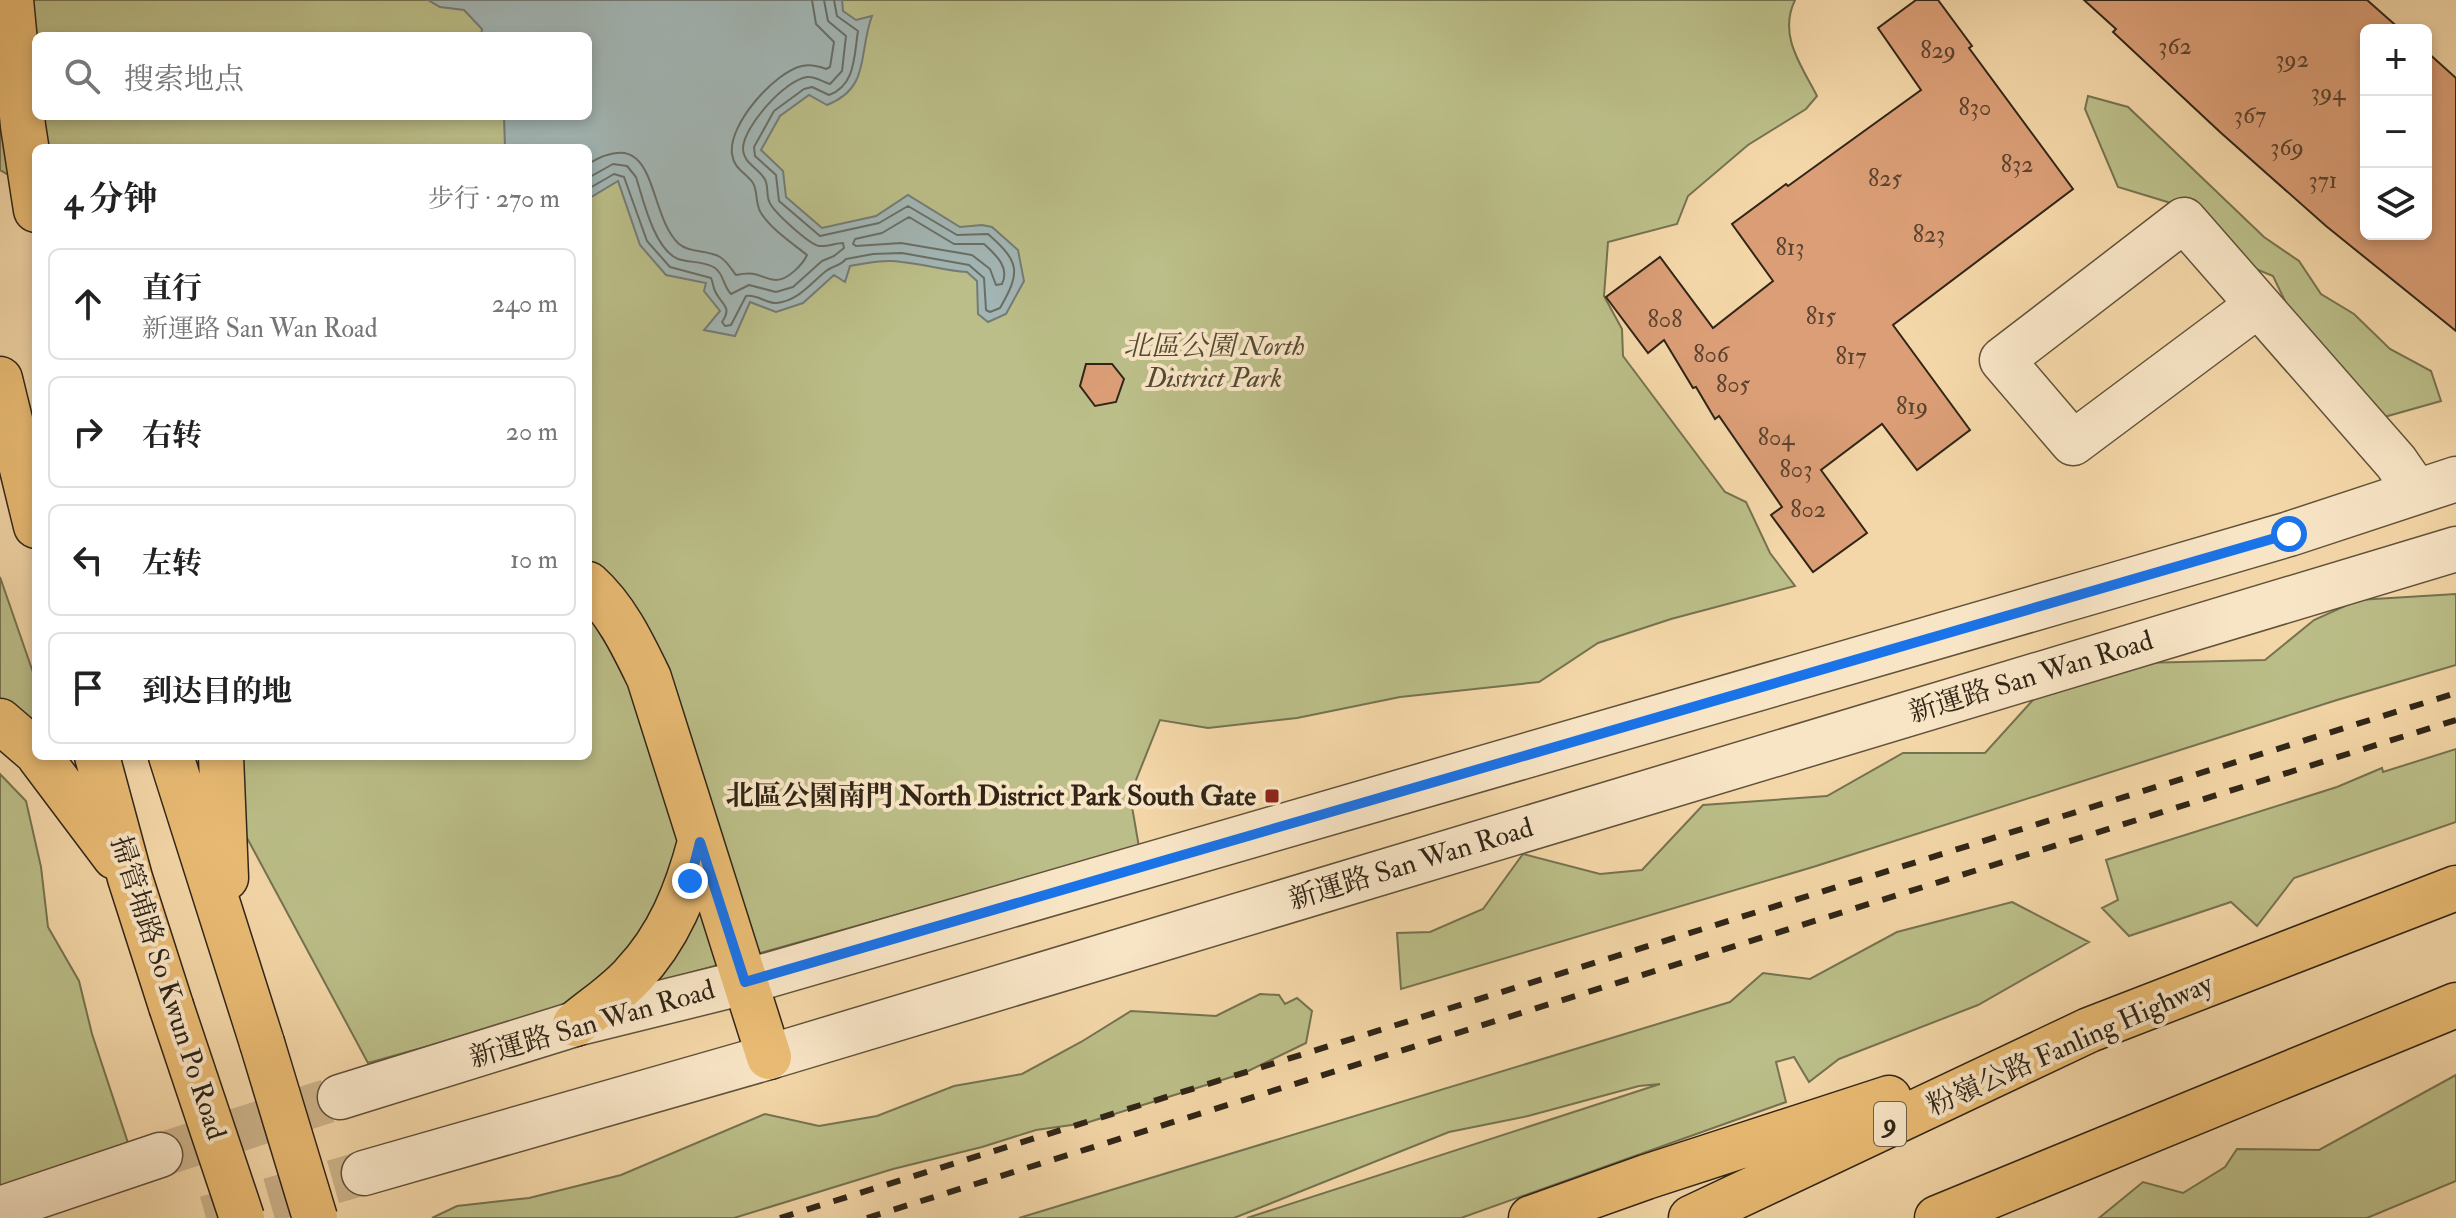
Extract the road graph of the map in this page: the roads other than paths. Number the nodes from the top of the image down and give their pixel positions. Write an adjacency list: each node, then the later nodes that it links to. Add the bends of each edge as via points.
1 (11, 0): 2 (main road)
2 (32, 184)
3 (2258, 305): 3 (street, via 2184,220 2002,360 2073,443); 5 (street, via 2396,462)
4 (0, 379): 6 (main road)
5 (2436, 485): 19 (street, 新運路 San Wan Road, via 2198,561)
6 (32, 510)
7 (2456, 549): 23 (street, 新運路 San Wan Road)
8 (592, 589): 15 (main road, via 615,615 649,678)
9 (0, 721): 10 (main road)
10 (32, 749)
11 (42, 760): 16 (main road)
12 (98, 760): 16 (main road, 掃管埔路 So Kwun Po Road)
13 (172, 760): 18 (main road)
14 (221, 760): 18 (main road)
15 (700, 842): 19 (main road); 21 (main road, via 676,915 654,948 633,976)
16 (130, 878): 29 (main road, 掃管埔路 So Kwun Po Road, bridge)
17 (2456, 888): 22 (main road, 粉嶺公路 Fanling Highway / 9)
18 (229, 940): 30 (main road, bridge)
19 (745, 982): 21 (street, 新運路 San Wan Road); 23 (main road)
20 (2456, 1005): 25 (main road)
21 (575, 1024): 24 (street, 新運路 San Wan Road)
22 (2089, 1030): 31 (main road); 32 (main road, 粉嶺公路 Fanling Highway / 9)
23 (769, 1057): 27 (street, 新運路 San Wan Road)
24 (340, 1097)
25 (2163, 1124): 33 (main road); 34 (main road)
26 (160, 1155): 28 (street)
27 (364, 1173)
28 (0, 1209)
29 (242, 1218)
30 (315, 1218)
31 (1531, 1218)
32 (1691, 1218)
33 (1937, 1218)
34 (2011, 1218)

